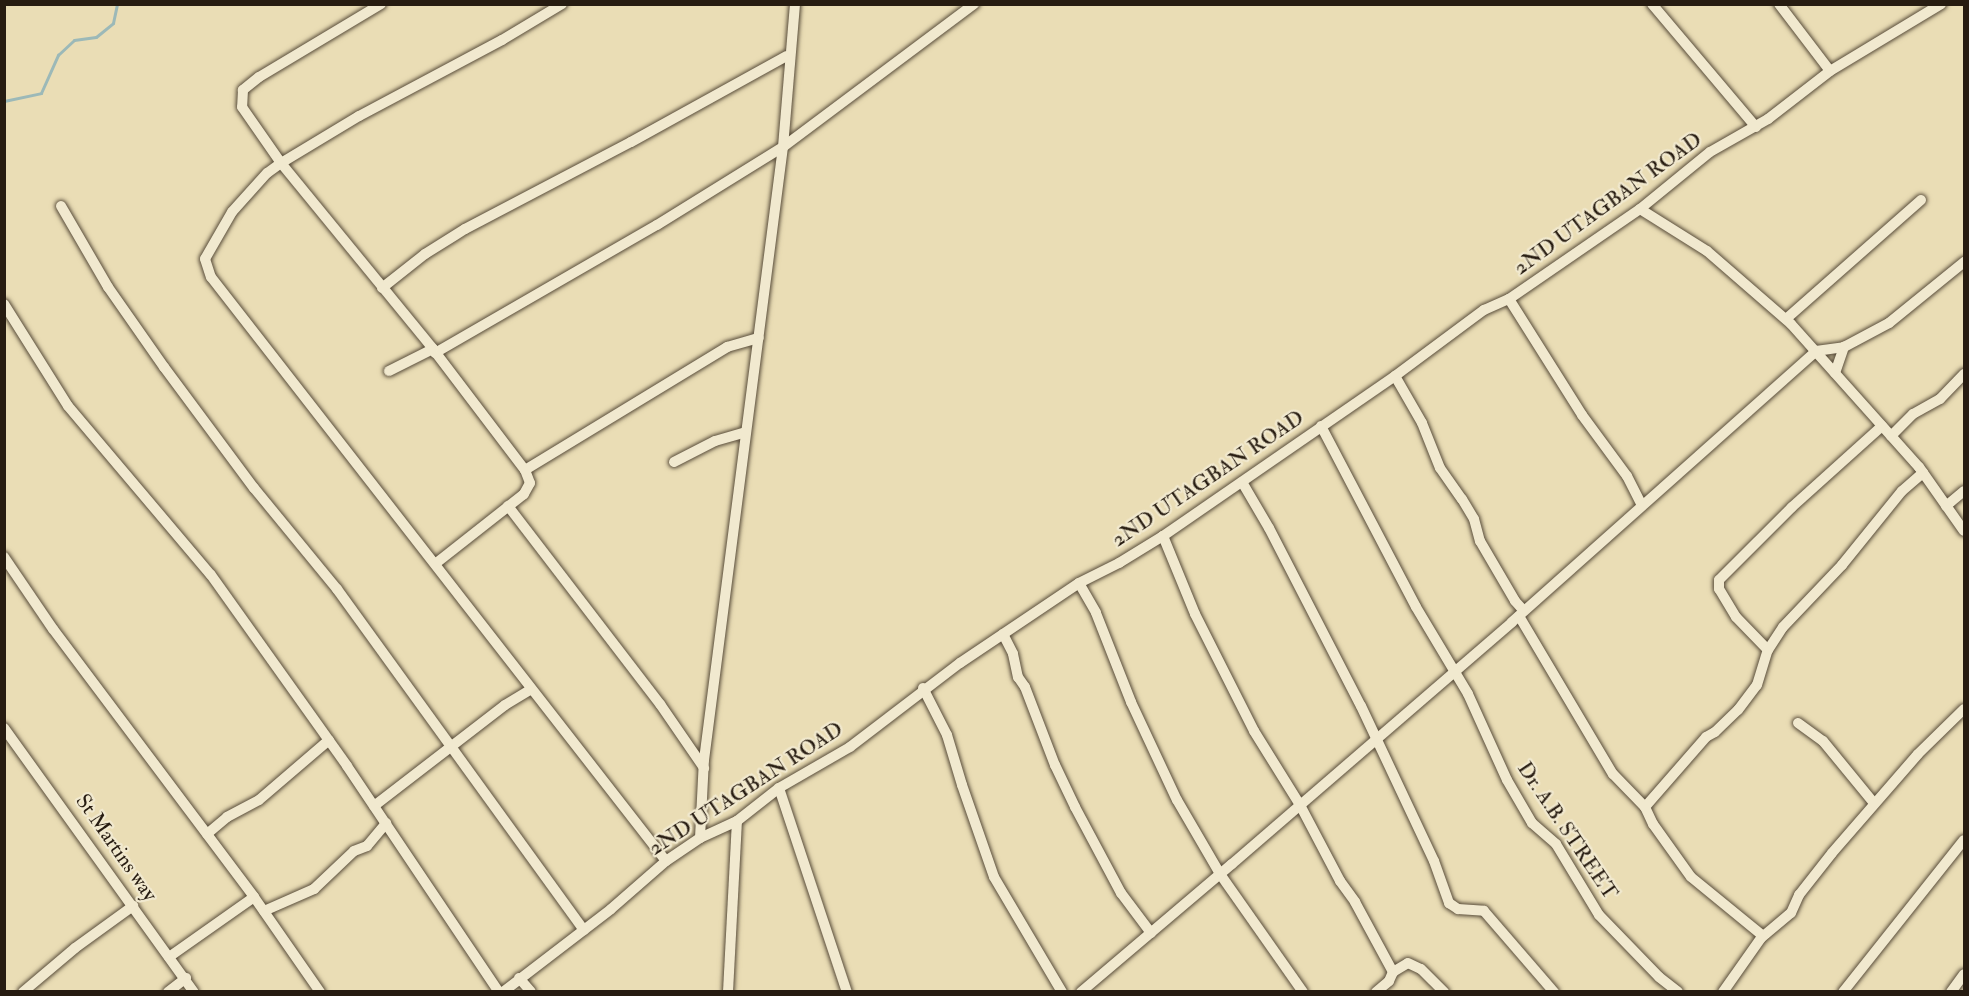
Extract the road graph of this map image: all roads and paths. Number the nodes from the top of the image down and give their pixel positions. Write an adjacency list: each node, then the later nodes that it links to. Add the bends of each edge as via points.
1 (381, 4): 12 (street, via 259,76 243,90 242,107)
2 (562, 4): 12 (street)
3 (795, 4): 11 (street)
4 (974, 4): 11 (street)
5 (1652, 4): 10 (street)
6 (1779, 4): 9 (street)
7 (1941, 4): 9 (street, 2ND UTAGBAN ROAD)
8 (787, 56): 17 (street, via 465,229)
9 (1830, 71): 10 (street, 2ND UTAGBAN ROAD)
10 (1756, 127): 15 (street, 2ND UTAGBAN ROAD, via 1710,152)
11 (783, 147): 21 (street); 23 (street, via 657,225)
12 (280, 163): 17 (street); 44 (street, via 232,212 205,260 211,277)
13 (1921, 200): 20 (street)
14 (61, 206): 57 (street, via 108,287 164,367 254,488 337,590)
15 (1640, 209): 18 (street, 2ND UTAGBAN ROAD); 20 (street, via 1707,250)
16 (1965, 262): 22 (street, via 1889,323)
17 (382, 288): 23 (street)
18 (1509, 299): 28 (street, 2ND UTAGBAN ROAD, via 1484,310); 38 (street)
19 (4, 304): 56 (street, via 68,406 211,575)
20 (1786, 319): 24 (street)
21 (759, 338): 31 (street); 34 (street, via 727,347)
22 (1844, 347): 24 (street); 26 (street)
23 (434, 351): 25 (street); 34 (street)
24 (1816, 351): 26 (street); 38 (street)
25 (389, 371)
26 (1835, 373): 30 (street)
27 (1965, 374): 32 (street, via 1940,399 1913,414)
28 (1395, 376): 29 (street, 2ND UTAGBAN ROAD); 46 (street, via 1418,414 1440,468 1474,519 1480,541)
29 (1321, 426): 36 (street, 2ND UTAGBAN ROAD); 49 (street, Dr. A.B. STREET)
30 (1882, 426): 32 (street); 48 (street, via 1719,580 1719,589 1736,617)
31 (746, 432): 33 (street, via 715,441); 58 (street)
32 (1891, 436): 35 (street)
33 (674, 462)
34 (525, 470): 39 (street, via 530,483 524,494)
35 (1923, 473): 40 (street); 48 (street, via 1902,491 1842,566 1783,627)
36 (1242, 483): 42 (street, 2ND UTAGBAN ROAD); 55 (street, via 1269,528)
37 (1965, 490): 40 (street)
38 (1642, 505): 46 (street)
39 (508, 506): 44 (street); 58 (street, via 660,704)
40 (1946, 506): 41 (street)
41 (1965, 531)
42 (1163, 536): 45 (street, 2ND UTAGBAN ROAD); 61 (street, via 1195,614 1248,720)
43 (4, 557): 66 (street, via 53,629)
44 (435, 564): 69 (street)
45 (1079, 583): 47 (street, 2ND UTAGBAN ROAD); 70 (street, via 1096,613 1157,759)
46 (1521, 613): 49 (street); 63 (street, via 1599,754)
47 (1003, 634): 50 (street, 2ND UTAGBAN ROAD); 75 (street, via 1075,807 1121,893)
48 (1768, 651): 63 (street, via 1757,685 1738,710 1706,737)
49 (1453, 671): 55 (street); 96 (street, Dr. A.B. STREET, via 1532,823 1556,844 1599,915)
50 (924, 688): 59 (street, 2ND UTAGBAN ROAD, via 850,747); 90 (street, via 947,735 994,877)
51 (530, 690): 57 (street)
52 (1965, 709): 60 (street)
53 (1798, 723): 60 (street, via 1823,741)
54 (4, 728): 72 (street, St Martins way)
55 (1376, 739): 61 (street); 95 (street, via 1434,861 1449,903 1458,909 1484,911)
56 (329, 740): 62 (street); 66 (street, via 259,800 227,817)
57 (451, 748): 62 (street); 74 (street)
58 (704, 768): 67 (street)
59 (779, 788): 64 (street, 2ND UTAGBAN ROAD); 89 (street)
60 (1874, 803): 76 (street, via 1799,895 1791,913)
61 (1300, 805): 70 (street); 78 (street)
62 (374, 806): 65 (street)
63 (1645, 807): 76 (street, via 1691,877)
64 (737, 821): 67 (street, 2ND UTAGBAN ROAD); 88 (street)
65 (386, 824): 73 (street, via 367,846 354,851 314,889); 86 (street)
66 (207, 834): 71 (street)
67 (699, 838): 69 (street, 2ND UTAGBAN ROAD)
68 (1965, 840): 98 (street)
69 (666, 861): 74 (street, 2ND UTAGBAN ROAD)
70 (1220, 874): 75 (street); 92 (street)
71 (254, 897): 73 (street); 77 (street)
72 (133, 906): 77 (street, St Martins way); 82 (street)
73 (264, 911): 85 (street)
74 (584, 930): 81 (street, 2ND UTAGBAN ROAD)
75 (1151, 933): 91 (street)
76 (1763, 936): 97 (street)
77 (169, 957): 80 (street, St Martins way)
78 (1393, 972): 93 (street); 94 (street, via 1408,963 1421,969)
79 (1965, 974): 99 (street)
80 (186, 978): 83 (street); 84 (street, St Martins way)
81 (519, 978): 86 (street, 2ND UTAGBAN ROAD); 87 (street)
82 (23, 992)
83 (168, 992)
84 (194, 992)
85 (320, 992)
86 (501, 992)
87 (531, 992)
88 (728, 992)
89 (847, 992)
90 (1062, 992)
91 (1081, 992)
92 (1303, 992)
93 (1376, 992)
94 (1444, 992)
95 (1554, 992)
96 (1678, 992)
97 (1723, 992)
98 (1843, 992)
99 (1951, 992)

